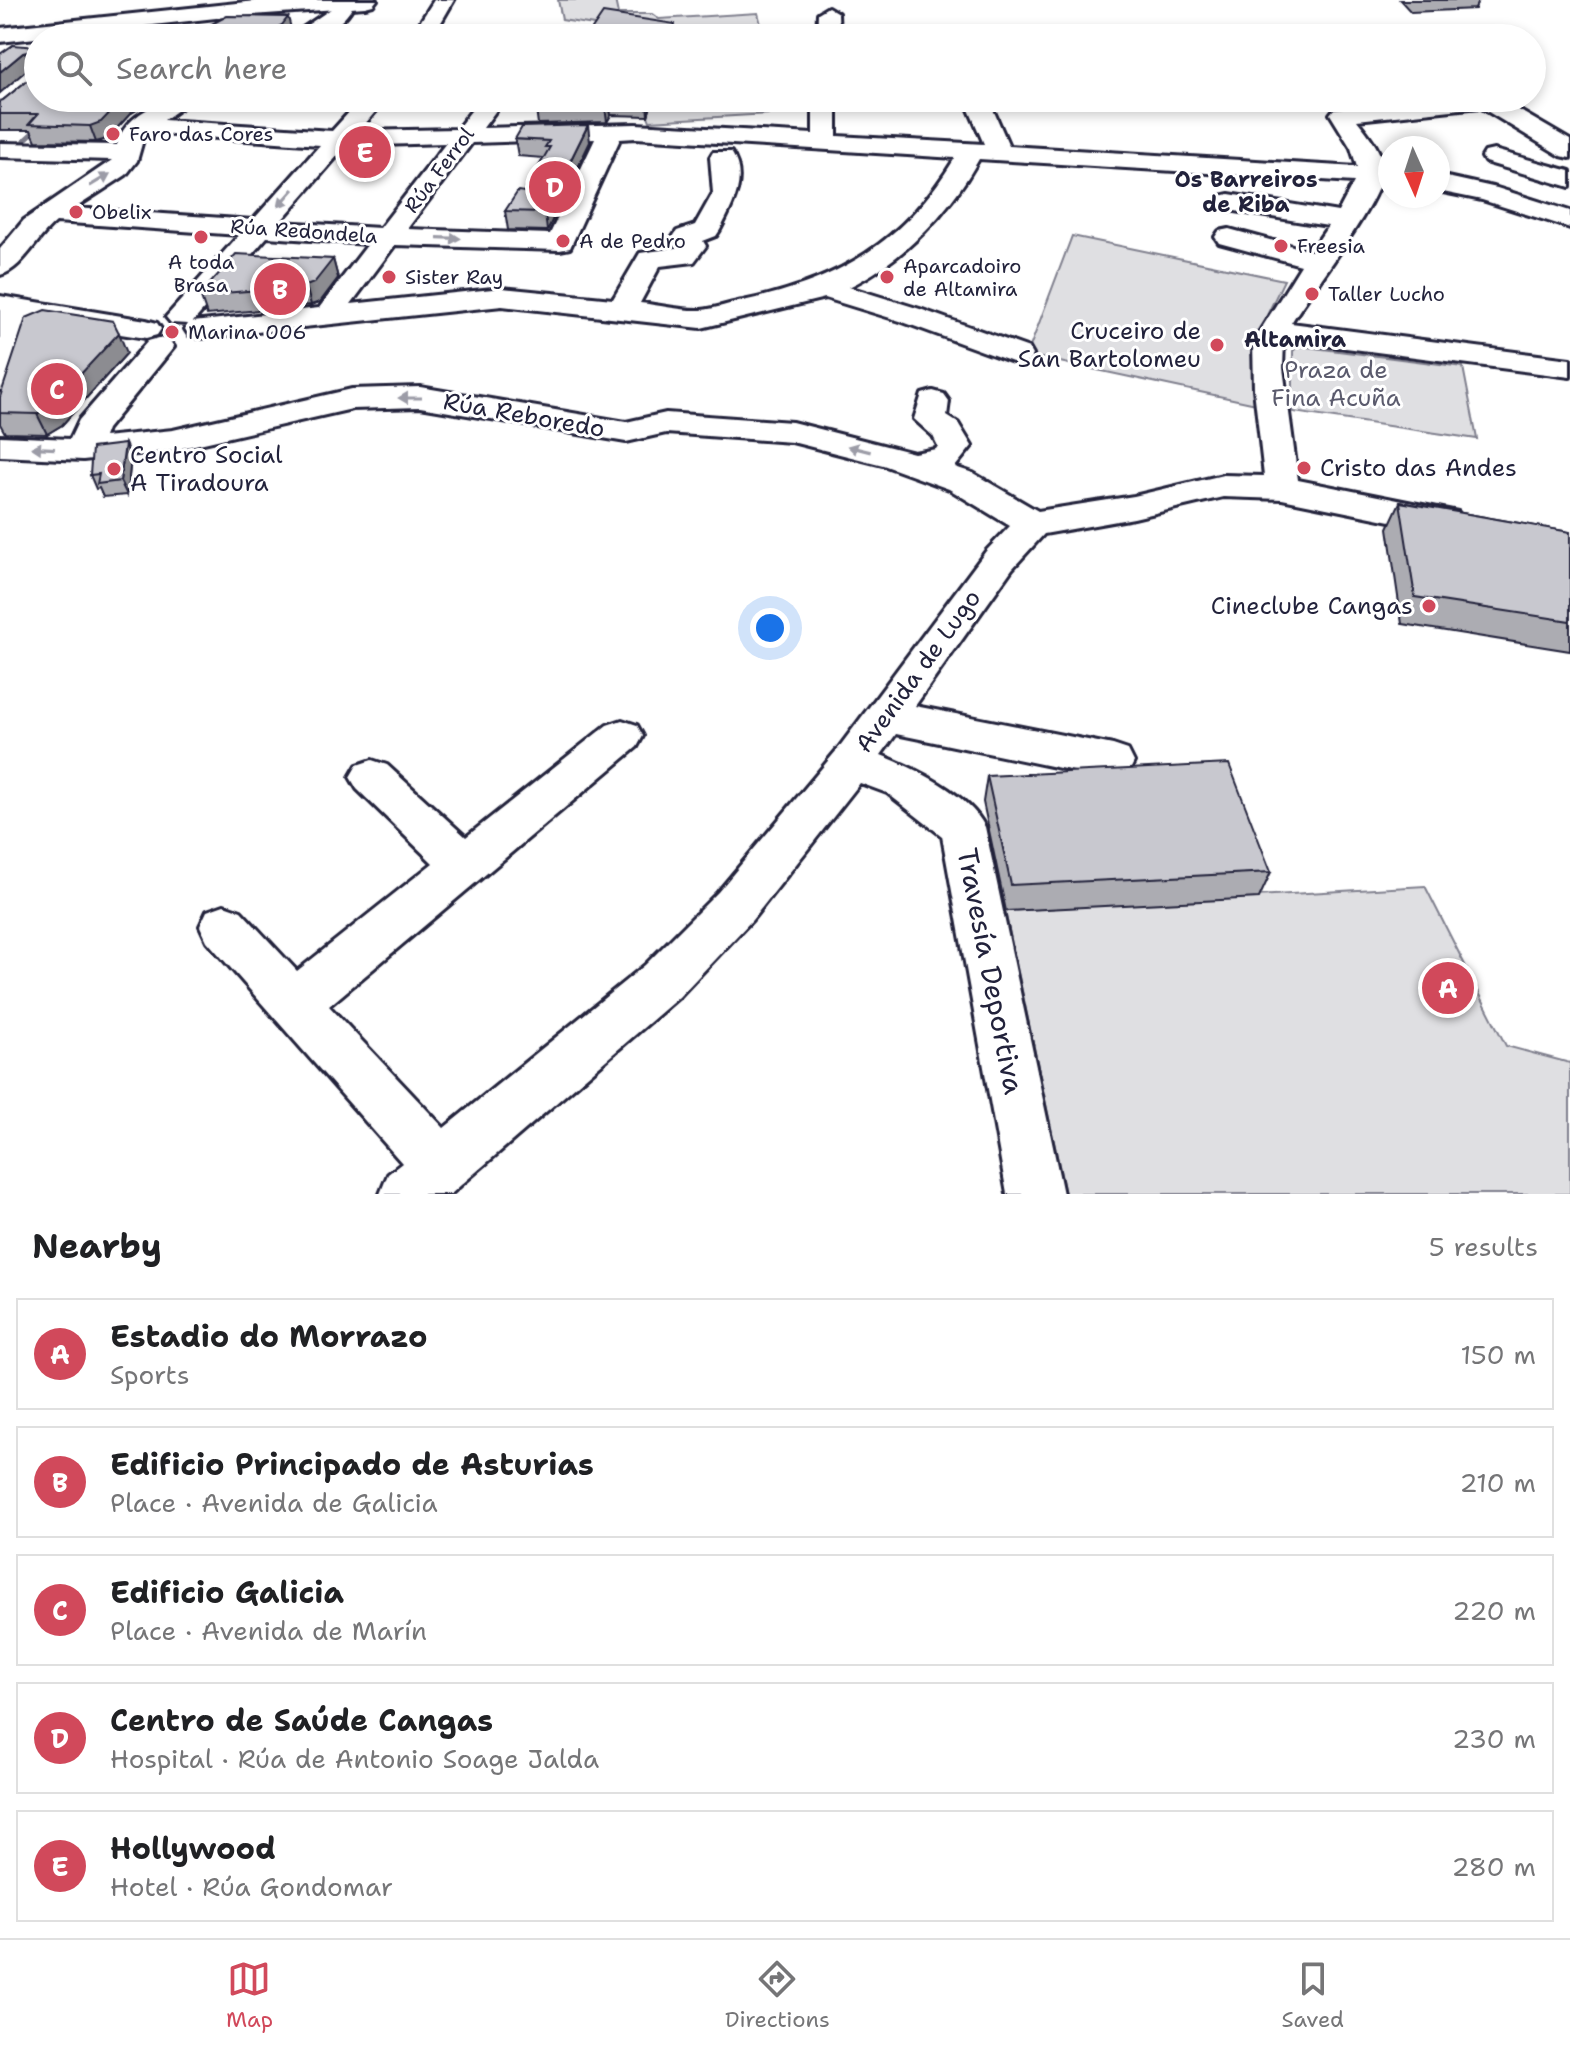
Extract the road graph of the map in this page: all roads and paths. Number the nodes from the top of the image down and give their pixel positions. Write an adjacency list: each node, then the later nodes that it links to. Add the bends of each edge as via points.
1 (444, 0): 6 (street)
2 (355, 1): 4 (main road, via 225,10); 5 (street)
3 (828, 13): 7 (street)
4 (130, 24)
5 (322, 24)
6 (429, 24)
7 (828, 24)
8 (24, 34): 9 (main road)
9 (0, 35)
10 (160, 112): 17 (street)
11 (362, 112): 20 (street)
12 (483, 112): 19 (street, Rúa Ferrol)
13 (825, 112): 21 (street)
14 (982, 112): 26 (street)
15 (1362, 112): 29 (street, via 1342,114)
16 (1508, 112): 23 (street)
17 (139, 125): 20 (street); 25 (street)
18 (611, 131): 19 (street, via 588,120); 21 (street); 38 (street, Rúa Redondela, one-way to 18, via 560,242)
19 (465, 136): 20 (street); 38 (street, Rúa Ferrol)
20 (337, 139): 37 (street, one-way to 37)
21 (825, 143): 24 (street)
22 (0, 150): 25 (street)
23 (1570, 151)
24 (971, 152): 26 (street); 42 (street, via 953,185 911,229 866,266)
25 (127, 153): 34 (street, one-way to 25, via 117,170)
26 (1000, 154): 29 (street)
27 (722, 157): 44 (street, via 726,193 706,230 687,237 692,246 684,256 650,259)
28 (1494, 157): 30 (street)
29 (1377, 172): 36 (street)
30 (1570, 180): 33 (street)
31 (1450, 185): 33 (street)
32 (1229, 202): 36 (street)
33 (1526, 206): 35 (street)
34 (49, 214): 37 (street, Rúa Redondela); 41 (street)
35 (1570, 220)
36 (1344, 221): 40 (street)
37 (259, 229): 38 (street, Rúa Redondela); 46 (street)
38 (387, 237): 45 (street, Rúa Ferrol)
39 (1229, 237): 40 (street)
40 (1316, 261): 47 (street)
41 (0, 267)
42 (824, 289): 44 (street, via 701,319); 49 (street)
43 (1, 306): 48 (street); 51 (street, via 15,329)
44 (622, 309): 45 (street, via 528,298 475,299)
45 (326, 318): 46 (street)
46 (190, 323): 48 (street, via 157,322)
47 (1273, 330): 50 (street); 56 (street, via 1267,346)
48 (153, 338): 54 (street, via 91,427)
49 (1018, 355)
50 (1570, 368)
51 (0, 381)
52 (933, 401): 55 (street, via 930,419 946,430 955,446 946,459)
53 (0, 446): 54 (street, Rúa Reboredo, one-way to 53)
54 (83, 450): 55 (street, Rúa Reboredo, one-way to 54, via 792,432 666,423 626,432 420,397 352,399 173,440)
55 (918, 466): 57 (street, Rúa Reboredo, via 961,481)
56 (1282, 488): 57 (street, via 1223,486); 58 (street)
57 (1033, 524): 59 (street, Avenida de Lugo, via 999,560)
58 (1482, 527)
59 (886, 716): 61 (street, Avenida de Lugo); 62 (street)
60 (622, 736): 64 (street)
61 (852, 762): 67 (street, Avenida de Lugo, via 735,906 662,981); 68 (street, Travesía Deportiva, via 902,781 963,827)
62 (1113, 762)
63 (372, 777): 64 (street)
64 (465, 864): 66 (street)
65 (224, 926): 66 (street)
66 (294, 1004): 67 (street)
67 (425, 1180)
68 (1035, 1194)

